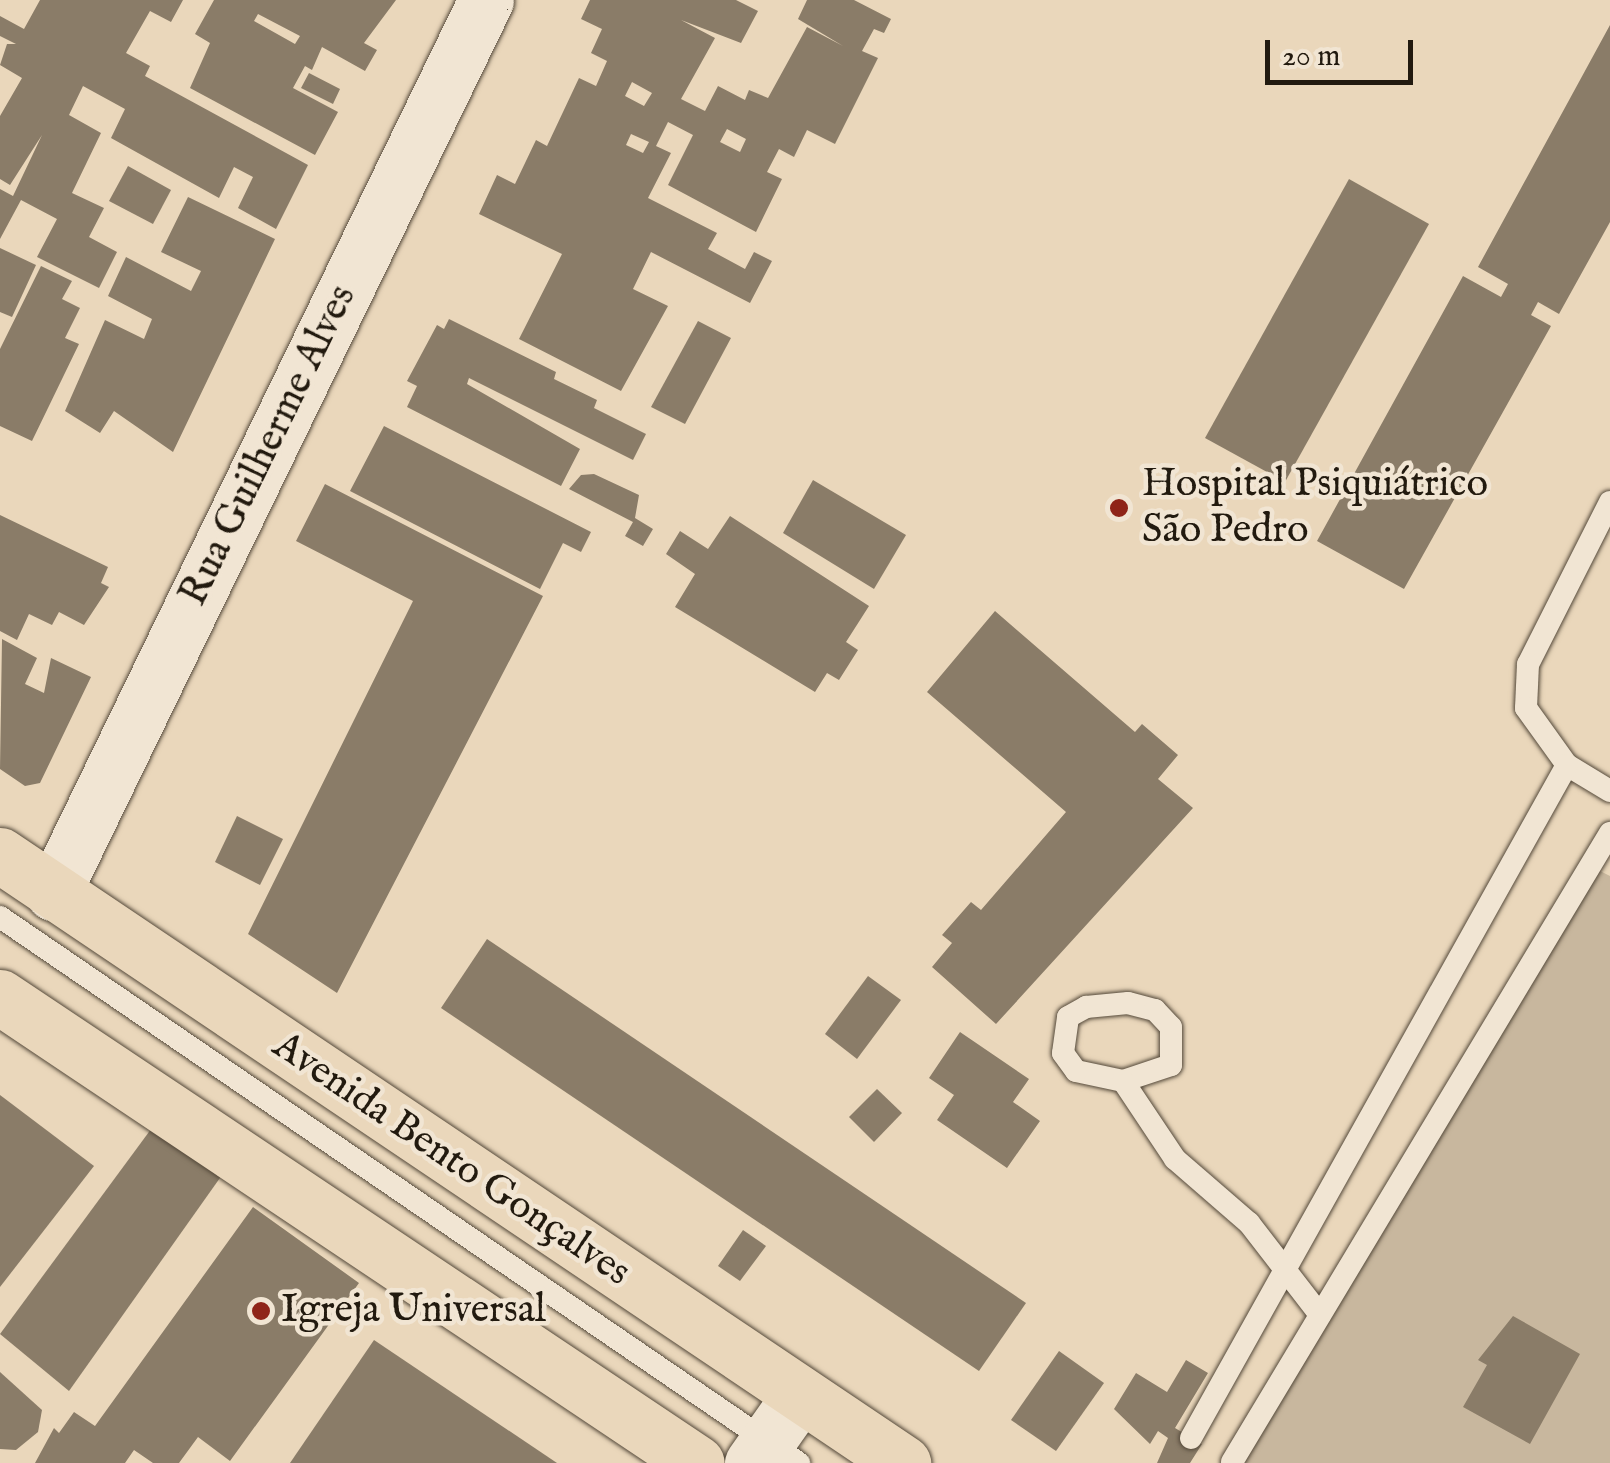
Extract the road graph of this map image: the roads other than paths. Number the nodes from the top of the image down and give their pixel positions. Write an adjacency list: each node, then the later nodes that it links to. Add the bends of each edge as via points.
1 (486, 0): 7 (main road, Rua Guilherme Alves)
2 (1610, 502): 3 (lane, via 1528,664 1526,708)
3 (1567, 765): 4 (lane); 11 (lane)
4 (1610, 791)
5 (1610, 833): 12 (lane)
6 (0, 856): 7 (main road, Avenida Bento Gonçalves)
7 (53, 893): 13 (main road, Avenida Bento Gonçalves)
8 (0, 917): 15 (lane)
9 (0, 997): 16 (main road)
10 (1123, 1081): 10 (lane, via 1171,1065 1171,1027 1156,1010 1128,1003 1086,1006 1068,1017 1063,1052 1076,1072); 11 (lane, via 1175,1159 1221,1194)
11 (1287, 1270): 12 (lane); 14 (lane, via 1198,1429)
12 (1320, 1315): 14 (lane)
13 (800, 1395): 15 (main road); 17 (lane); 18 (main road, Avenida Bento Gonçalves)
14 (1238, 1453)
15 (772, 1456)
16 (697, 1463)
17 (880, 1463)
18 (902, 1463)

